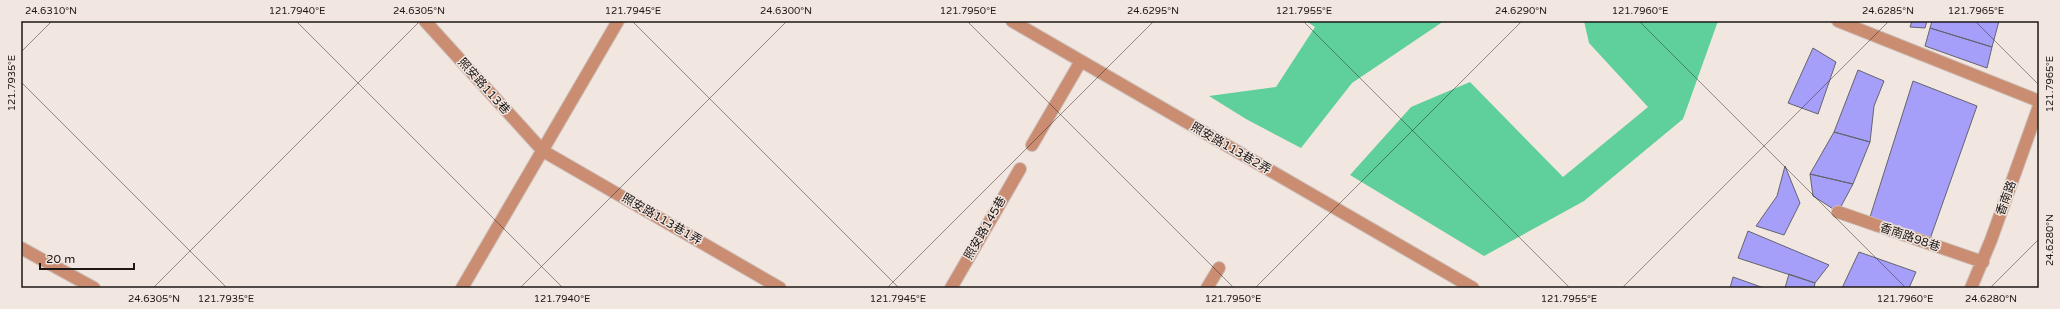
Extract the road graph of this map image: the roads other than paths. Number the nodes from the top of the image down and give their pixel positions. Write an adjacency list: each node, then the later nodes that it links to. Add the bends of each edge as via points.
1 (425, 21): 11 (street, 照安路113巷)
2 (604, 21): 6 (street)
3 (618, 21): 6 (street)
4 (1012, 21): 7 (street, 照安路113巷2弄)
5 (1838, 21): 8 (street)
6 (610, 32): 11 (street)
7 (1081, 61): 10 (street); 22 (street, 照安路113巷2弄)
8 (2039, 101)
9 (2039, 106): 15 (street, 香南路)
10 (1032, 145)
11 (544, 151): 18 (street); 19 (street, 照安路113巷1弄)
12 (1020, 169): 20 (street, 照安路145巷)
13 (1838, 212): 15 (street, 香南路98巷)
14 (23, 252): 17 (street)
15 (1982, 262): 23 (street, 香南路)
16 (1219, 268): 21 (street)
17 (94, 288)
18 (462, 288)
19 (780, 288)
20 (951, 288)
21 (1207, 288)
22 (1473, 288)
23 (1971, 288)

